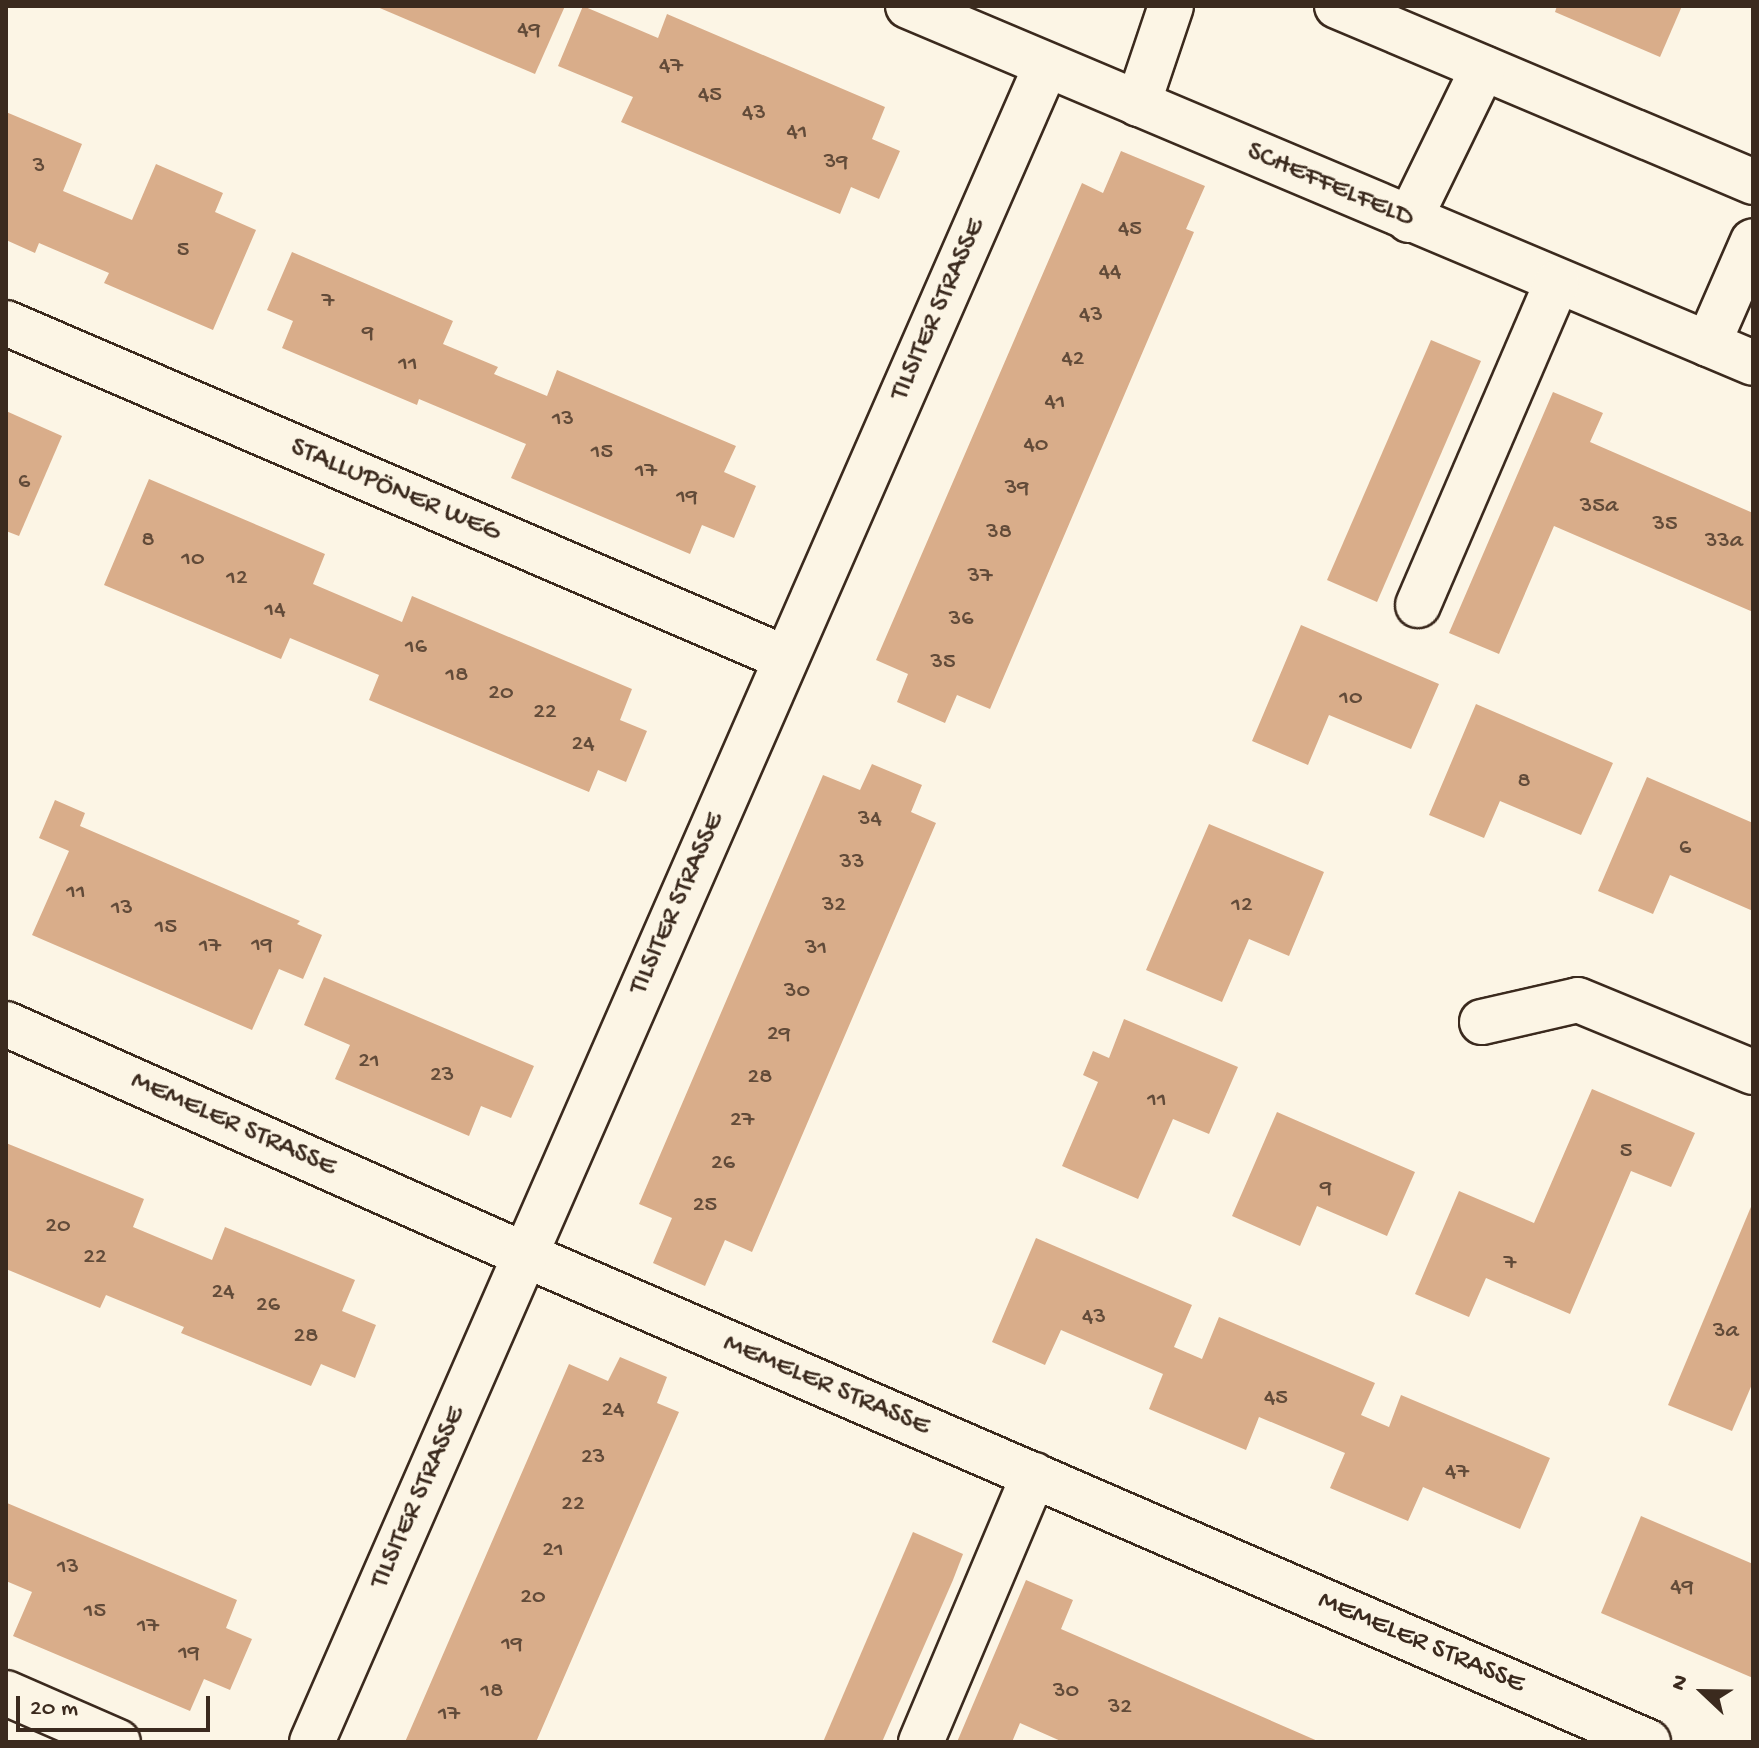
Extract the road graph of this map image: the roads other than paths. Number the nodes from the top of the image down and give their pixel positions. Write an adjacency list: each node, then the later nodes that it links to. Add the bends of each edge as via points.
1 (908, 6): 4 (street, SCHEFFELFELD)
2 (1171, 6): 6 (street)
3 (1337, 6): 5 (street)
4 (1046, 66): 6 (street, SCHEFFELFELD); 15 (street, TILSITER STRASSE)
5 (1483, 68): 7 (street); 8 (street)
6 (1138, 104): 8 (street, SCHEFFELFELD)
7 (1753, 182)
8 (1409, 220): 10 (street, SCHEFFELFELD)
9 (1753, 241): 12 (street)
10 (1557, 283): 12 (street, SCHEFFELFELD); 14 (street)
11 (6, 323): 15 (street, STALLUPÖNER WEG)
12 (1708, 344): 13 (street, SCHEFFELFELD)
13 (1753, 363)
14 (1418, 605)
15 (785, 658): 19 (street, TILSITER STRASSE)
16 (1482, 1022): 18 (street, via 1578,1000)
17 (6, 1024): 19 (street, MEMELER STRASSE)
18 (1753, 1072)
19 (525, 1255): 20 (street, MEMELER STRASSE); 23 (street, TILSITER STRASSE)
20 (1034, 1475): 24 (street); 25 (street, MEMELER STRASSE)
21 (6, 1693): 22 (street)
22 (118, 1742)
23 (312, 1742)
24 (921, 1742)
25 (1648, 1742)

